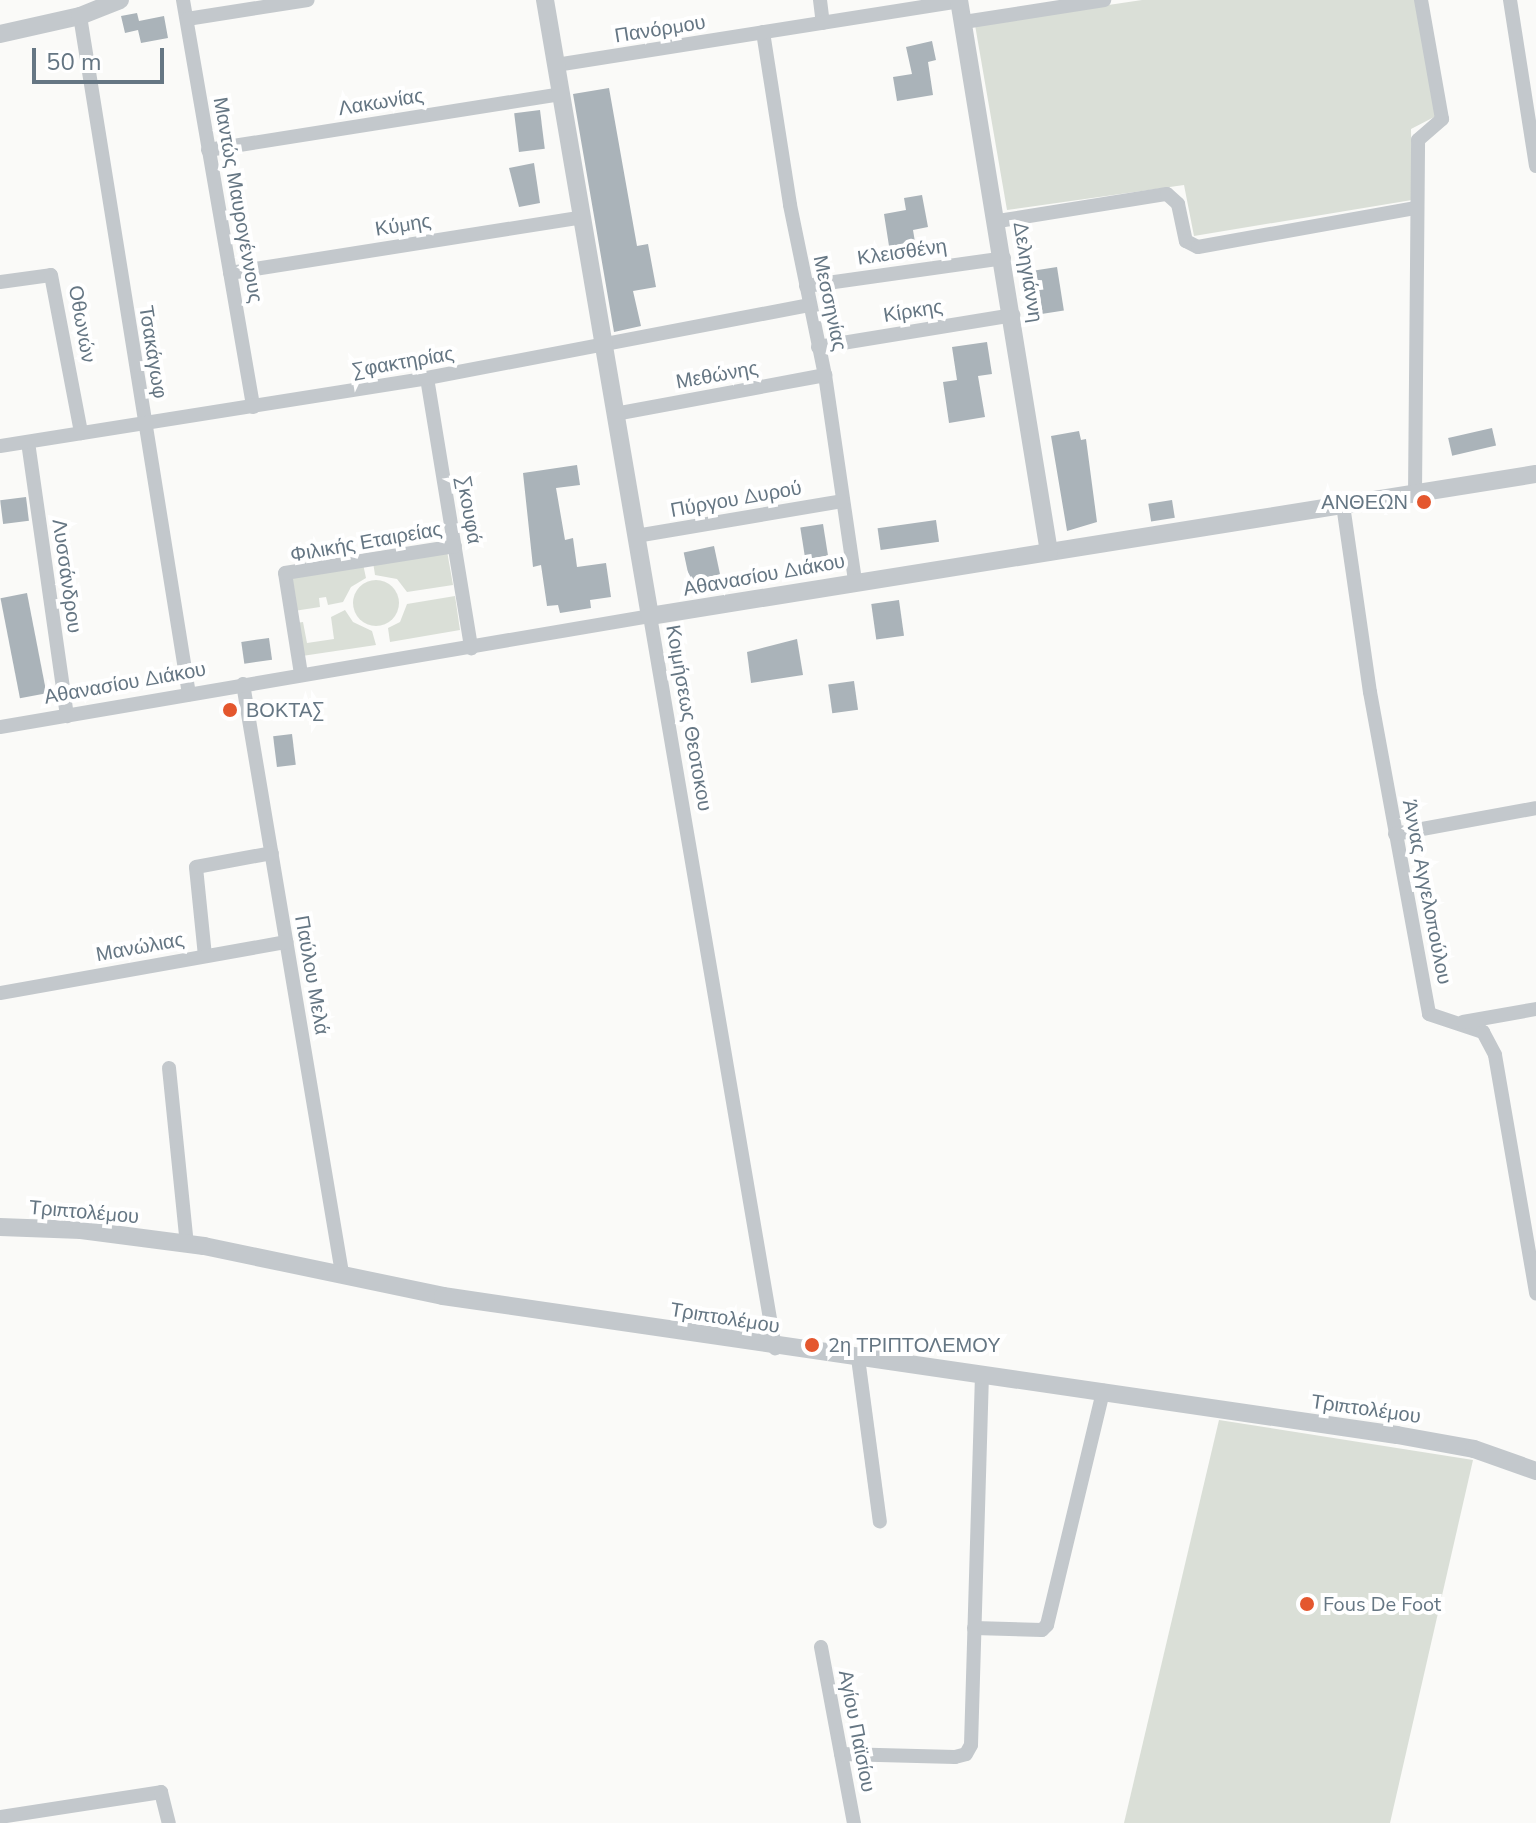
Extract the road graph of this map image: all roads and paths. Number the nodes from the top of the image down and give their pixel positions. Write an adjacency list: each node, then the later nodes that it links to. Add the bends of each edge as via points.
1 (120, 0): 10 (street)
2 (183, 0): 11 (street, Μαντώς Μαυρογέννους)
3 (308, 0): 11 (street)
4 (545, 0): 16 (street, Κοιμήσεως Θεοτοκου)
5 (820, 0): 13 (street)
6 (960, 0): 12 (street, Δεληγιάννη); 13 (street, Πανόρμου)
7 (1104, 0): 12 (street)
8 (1421, 0): 20 (street, via 1442,119 1418,140)
9 (1510, 0): 19 (street)
10 (80, 16): 15 (street); 35 (street, Τσακάγωφ)
11 (187, 19): 18 (street, Μαντώς Μαυρογέννους)
12 (964, 22): 22 (street, Δεληγιάννη)
13 (823, 23): 14 (street, Πανόρμου)
14 (763, 32): 16 (street, Πανόρμου); 26 (street, Μεσσηνίας)
15 (0, 34)
16 (556, 65): 17 (street, Κοιμήσεως Θεοτοκου)
17 (561, 94): 18 (street, Λακωνίας); 21 (street, Κοιμήσεως Θεοτοκου)
18 (208, 150): 24 (street, Μαντώς Μαυρογέννους)
19 (1536, 166)
20 (1415, 208): 22 (street, via 1198,247 1186,241 1178,204 1167,194); 40 (street)
21 (582, 217): 24 (street, Κύμης); 29 (street, Κοιμήσεως Θεοτοκου)
22 (998, 221): 23 (street, Δεληγιάννη)
23 (1004, 258): 26 (street, Κλεισθένη); 28 (street, Δεληγιάννη)
24 (230, 273): 33 (street, Μαντώς Μαυρογέννους)
25 (0, 282): 36 (street, Οθωνών, via 51,275)
26 (806, 286): 27 (street, Μεσσηνίας)
27 (810, 305): 29 (street, Σφακτηρίας, via 617,338); 30 (street, Μεσσηνίας)
28 (1013, 315): 30 (street, Κίρκης); 45 (street, Δεληγιάννη)
29 (604, 347): 32 (street, Σφακτηρίας); 34 (street, Κοιμήσεως Θεοτοκου)
30 (818, 347): 31 (street, Μεσσηνίας)
31 (825, 375): 34 (street, Μεθώνης); 41 (street, Μεσσηνίας)
32 (427, 378): 33 (street, Σφακτηρίας); 44 (street, Σκουφά)
33 (253, 407): 35 (street, Σφακτηρίας)
34 (615, 414): 43 (street, Κοιμήσεως Θεοτοκου)
35 (144, 423): 36 (street, Σφακτηρίας); 51 (street, Τσακάγωφ)
36 (81, 433): 37 (street, Σφακτηρίας)
37 (28, 442): 38 (street, Σφακτηρίας); 52 (street, Λυσσάνδρου)
38 (0, 446)
39 (1536, 474): 40 (street, Αθανασίου Διάκου)
40 (1415, 494): 42 (street, Αθανασίου Διάκου)
41 (842, 501): 43 (street, Πύργου Δυρού); 46 (street, Μεσσηνίας)
42 (1343, 505): 45 (street, Αθανασίου Διάκου); 55 (street, Άννας Αγγελοπούλου)
43 (636, 536): 47 (street, Κοιμήσεως Θεοτοκου)
44 (455, 546): 48 (street, Σκουφά); 49 (street, Φιλικής Εταιρείας, via 285,573)
45 (1049, 552): 46 (street, Αθανασίου Διάκου)
46 (855, 581): 47 (street, Αθανασίου Διάκου)
47 (650, 616): 48 (street, Αθανασίου Διάκου); 67 (street, Κοιμήσεως Θεοτοκου)
48 (471, 648): 49 (street, Αθανασίου Διάκου)
49 (301, 674): 50 (street, Αθανασίου Διάκου)
50 (243, 684): 51 (street, Αθανασίου Διάκου); 56 (street, Παύλου Μελά)
51 (189, 694): 52 (street, Αθανασίου Διάκου)
52 (67, 716): 53 (street, Αθανασίου Διάκου)
53 (0, 727)
54 (1536, 808): 55 (street)
55 (1395, 834): 61 (street, Άννας Αγγελοπούλου, via 1429,1014)
56 (272, 853): 57 (street, Παύλου Μελά); 58 (street, via 196,867)
57 (287, 942): 58 (street, Μανώλιας); 65 (street, Παύλου Μελά)
58 (205, 956): 59 (street, Μανώλιας)
59 (0, 992)
60 (1536, 1009): 61 (street)
61 (1462, 1022): 66 (street, Άννας Αγγελοπούλου, via 1483,1032 1495,1055)
62 (169, 1068): 64 (street)
63 (0, 1227): 64 (street, Τριπτολέμου)
64 (187, 1244): 65 (street, Τριπτολέμου)
65 (342, 1273): 67 (street, Τριπτολέμου, via 443,1296)
66 (1536, 1293)
67 (775, 1348): 68 (street, Τριπτολέμου)
68 (858, 1358): 69 (street, Τριπτολέμου); 72 (street)
69 (982, 1373): 70 (street, Τριπτολέμου); 73 (street)
70 (1103, 1391): 71 (street, Τριπτολέμου, via 1459,1446); 73 (street, via 1047,1625 1042,1630)
71 (1536, 1471)
72 (880, 1522)
73 (974, 1628): 75 (street, via 971,1745 966,1754)
74 (821, 1647): 75 (street, Αγίου Παϊσίου)
75 (841, 1754): 78 (street, Αγίου Παϊσίου)
76 (0, 1817): 77 (street, via 161,1792)
77 (169, 1823)
78 (854, 1823)

